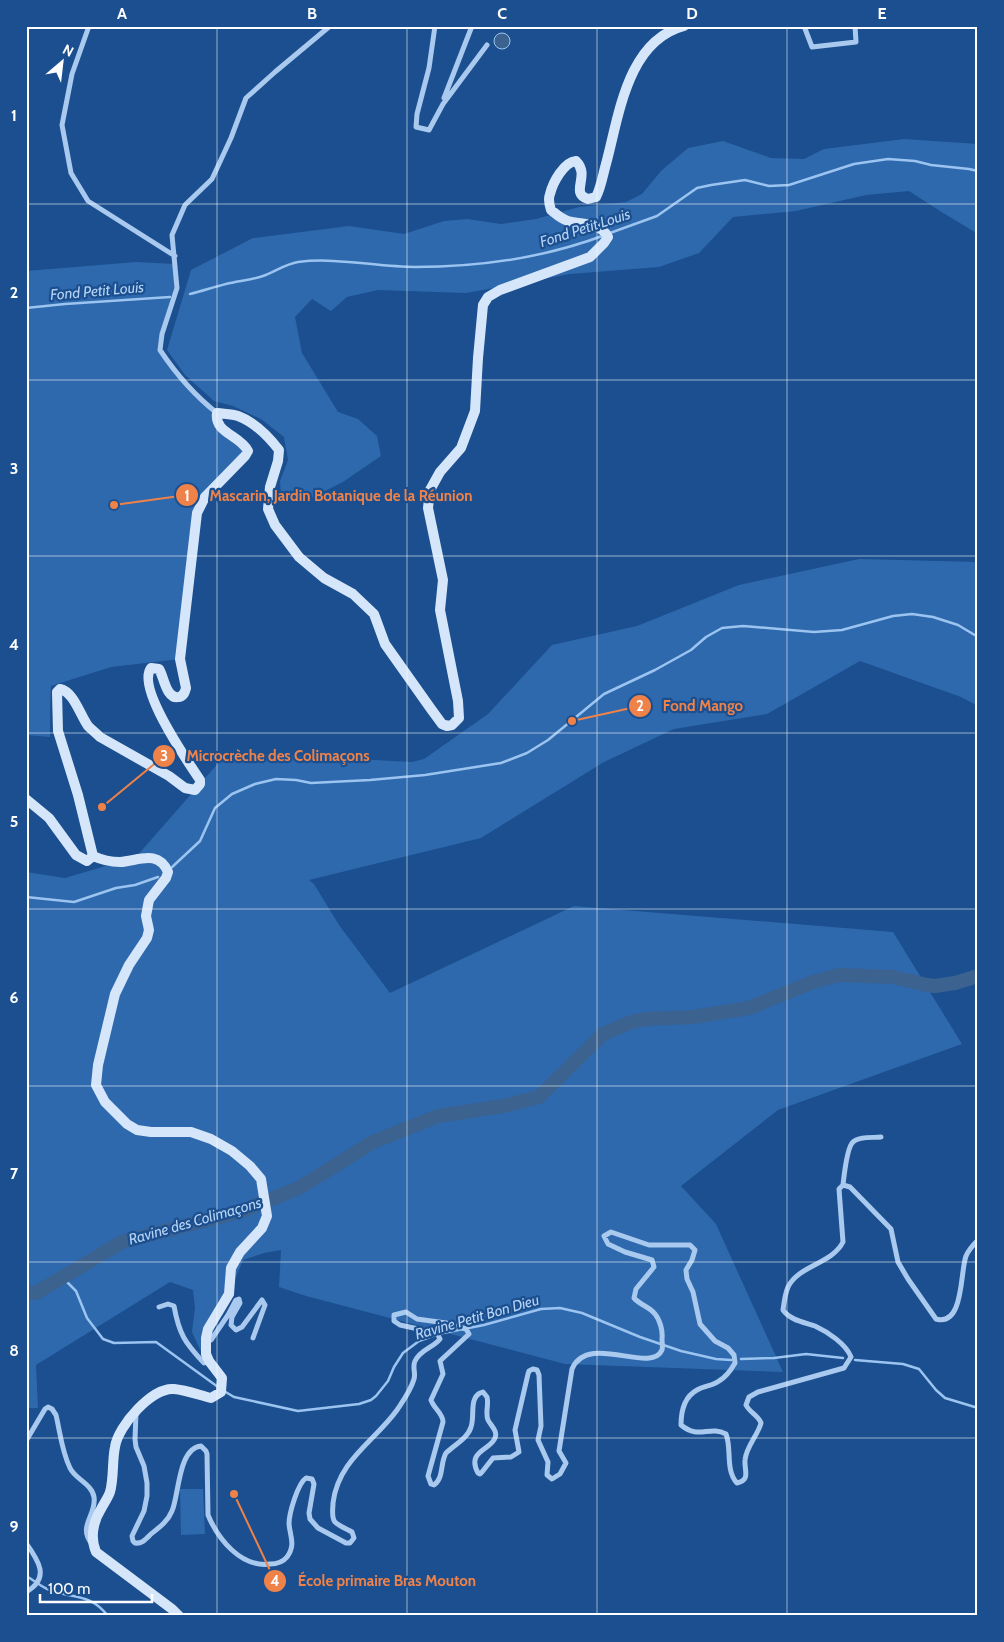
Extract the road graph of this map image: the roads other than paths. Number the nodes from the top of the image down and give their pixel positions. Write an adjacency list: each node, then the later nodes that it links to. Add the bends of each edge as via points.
1 (89, 26): 10 (street, via 72,74 62,125 71,173 88,201)
2 (330, 26): 10 (street, via 246,98 212,179 185,205 172,235)
3 (434, 26): 9 (street, via 416,127 429,130)
4 (472, 26): 9 (street)
5 (684, 26): 11 (main road, via 656,41 634,69 596,197 588,199 581,195 583,172 576,161 566,165 550,193 551,210 566,220 595,226 606,233 604,243 590,257 500,290 488,297 483,305 475,411 461,448 440,472 430,490 428,508 443,580 440,610 458,701 459,718 452,725 442,724 431,710 386,644 374,614 353,594 324,578 299,557 275,526 268,509 279,450 271,439 236,416)
6 (804, 26): 7 (street, via 812,46 856,42)
7 (855, 26)
8 (487, 45): 9 (street)
9 (442, 104)
10 (175, 256): 11 (street, via 177,288 160,350 175,372)
11 (217, 413): 13 (main road, via 219,427 245,444 248,451 205,497 198,513 180,659 185,692 181,696 172,696 159,668 151,668 148,672 153,700 200,784 195,790 186,788 100,737 90,729 72,699 60,689 57,692 58,731)
12 (26, 799): 13 (main road, via 49,818 76,855 86,861)
13 (93, 856): 18 (main road, via 122,862 149,857 165,864 168,872 149,900 147,938 115,994 96,1085 105,1102 127,1124 138,1130 191,1132 211,1139 232,1151 261,1179 267,1216 262,1228 243,1248 231,1268 229,1294)
14 (881, 1137): 15 (street, via 853,1142)
15 (843, 1185): 16 (street, via 850,1187 891,1228 898,1262 936,1319 949,1318 956,1308 964,1263); 21 (street, via 838,1195 843,1242 830,1256 793,1280 783,1310 788,1316 818,1328 840,1342 851,1358 844,1368 749,1397 746,1404 749,1411 762,1423 746,1455 747,1472 742,1482 737,1483 732,1478 726,1434 714,1430 688,1431 681,1425 684,1406 690,1396 720,1381 735,1363 728,1348 715,1341 700,1324 686,1270 695,1250 690,1245 649,1246 611,1232 604,1236 608,1244 652,1260 654,1267 636,1289 634,1298 659,1319 662,1349 650,1359 599,1353 585,1355 575,1361 559,1451 566,1463 560,1474 552,1479 547,1475 548,1462 538,1440 541,1426 539,1375 533,1369 528,1374 516,1424 518,1452 511,1457 494,1458 478,1473 475,1463 478,1454 496,1436 487,1419 487,1397 480,1392 474,1399 470,1430 446,1453 438,1481 431,1484 428,1476 443,1422 431,1400 443,1374 440,1361 469,1334 460,1326 417,1319 406,1312 394,1316 394,1321 436,1333 440,1339 416,1358 415,1378 405,1397 388,1421 351,1460 336,1488 333,1518 352,1532 354,1538 350,1542 346,1543 318,1528 310,1519 314,1484 312,1479 306,1478 300,1484 291,1514 292,1550 286,1558 277,1564 265,1565 241,1558 230,1549 208,1515 207,1454 201,1446 193,1450 182,1466 174,1506 166,1522 141,1543 135,1543 132,1536 147,1496 144,1466 136,1447)
16 (978, 1240)
17 (159, 1308): 20 (street, via 168,1304 174,1306 177,1326 186,1342 204,1363)
18 (206, 1338): 19 (street, via 211,1340 236,1300 239,1299 240,1303 231,1325 236,1330 242,1327 262,1300 265,1305); 20 (main road)
19 (253, 1338)
20 (209, 1361): 21 (main road, via 222,1378 221,1392 217,1396 211,1398 173,1389 163,1390)
21 (136, 1410): 24 (main road, via 115,1444 110,1493 96,1517)
22 (26, 1441): 24 (street, via 45,1409 52,1409 69,1466 93,1493 94,1507 86,1530 87,1538)
23 (26, 1543): 25 (street, via 40,1565 39,1579)
24 (94, 1546): 26 (main road, via 96,1552)
25 (26, 1592)
26 (179, 1616)

